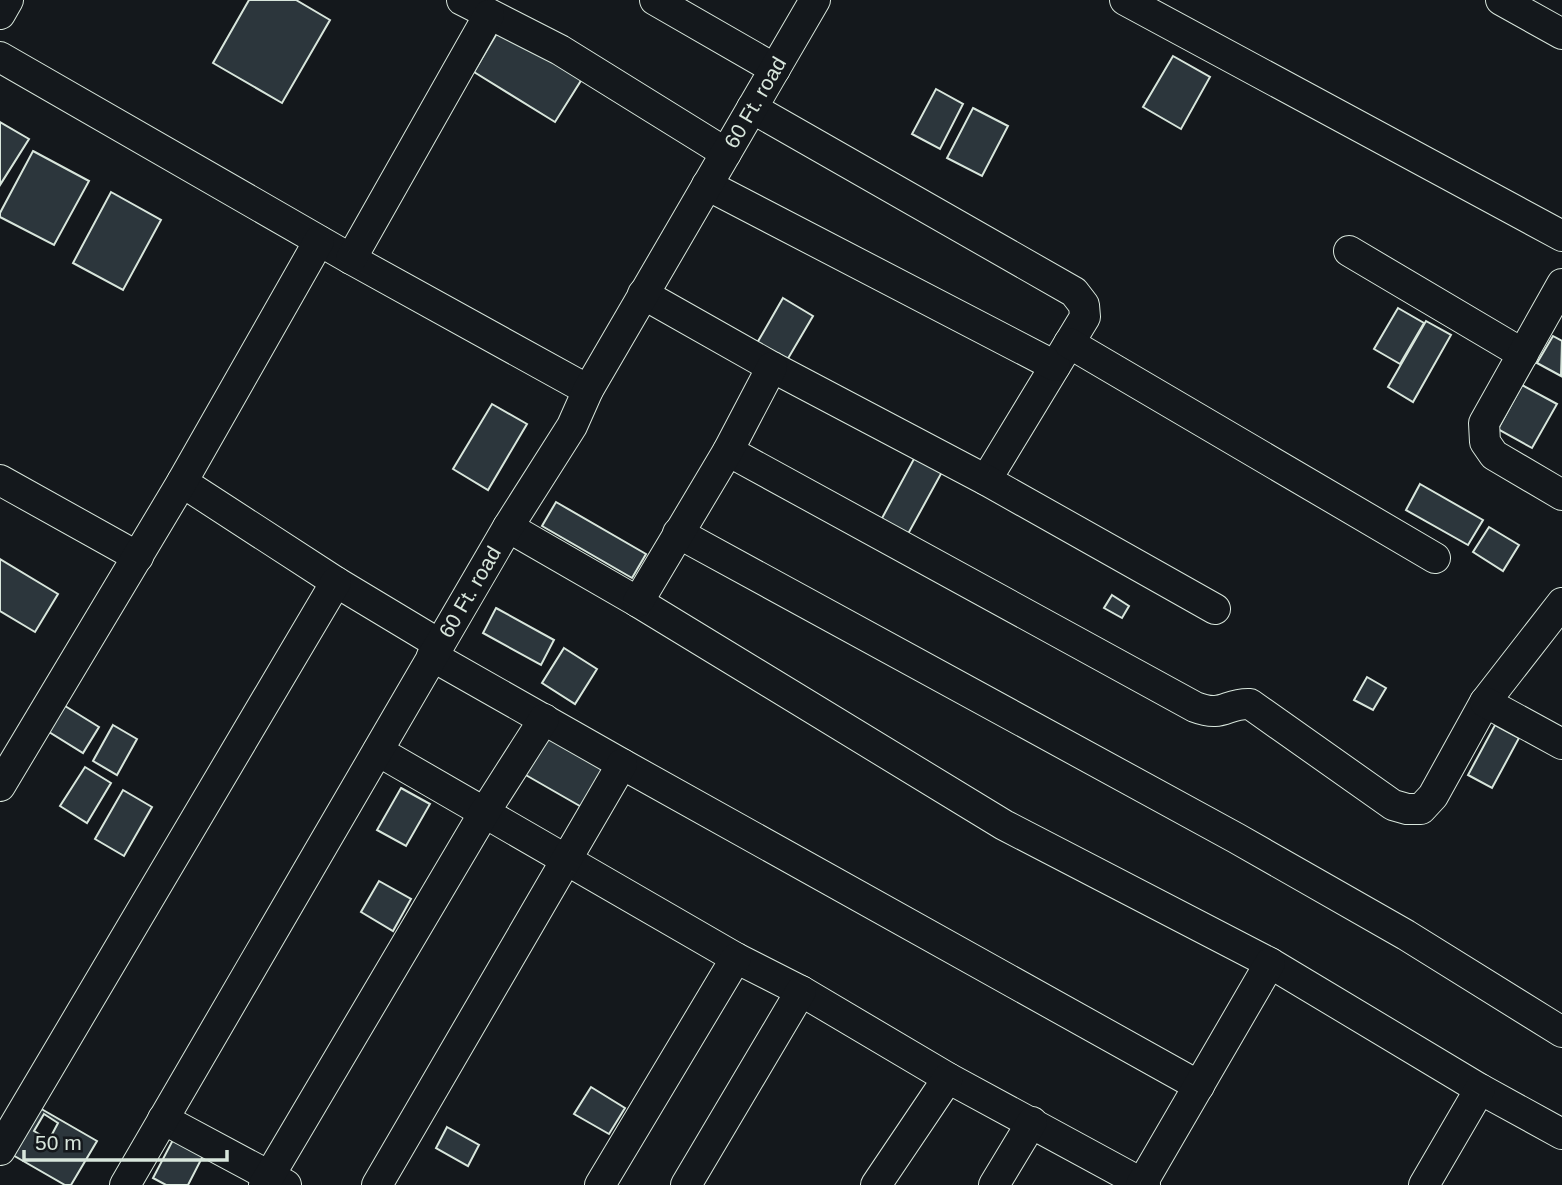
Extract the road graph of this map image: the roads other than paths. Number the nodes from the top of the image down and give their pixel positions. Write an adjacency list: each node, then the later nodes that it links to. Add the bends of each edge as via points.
1 (8, 0): 7 (street)
2 (462, 0): 8 (street)
3 (655, 0): 11 (street)
4 (815, 0): 11 (street, 60 Ft. road)
5 (1125, 0): 15 (street)
6 (1501, 0): 9 (street)
7 (0, 14)
8 (489, 15): 13 (street, via 559,50); 18 (street)
9 (1562, 34)
10 (0, 57): 16 (street)
11 (775, 69): 12 (street, 60 Ft. road)
12 (752, 108): 13 (street, 60 Ft. road); 22 (street, via 1074,292 1084,304 1085,317)
13 (726, 153): 14 (street, 60 Ft. road)
14 (707, 185): 20 (street, 60 Ft. road); 22 (street)
15 (1562, 236)
16 (319, 241): 18 (street); 28 (street)
17 (1349, 251): 21 (street)
18 (351, 259): 24 (street)
19 (1562, 284): 21 (street)
20 (643, 295): 23 (street); 24 (street, 60 Ft. road)
21 (1523, 354): 29 (street, via 1484,423 1485,442 1494,455)
22 (1062, 355): 27 (street); 33 (street)
23 (772, 367): 25 (street); 27 (street)
24 (587, 390): 30 (street, 60 Ft. road, via 572,426)
25 (728, 451): 31 (street); 39 (street, via 1195,707 1221,712 1238,703 1250,704 1394,805 1421,809 1433,796)
26 (0, 480): 32 (street)
27 (986, 480): 37 (street)
28 (182, 482): 32 (street); 34 (street)
29 (1562, 495)
30 (508, 527): 35 (street); 38 (street, 60 Ft. road)
31 (678, 533): 35 (street); 50 (street, via 1236,838 1406,935)
32 (138, 557): 44 (street)
33 (1435, 558)
34 (336, 582): 38 (street); 57 (street)
35 (638, 602): 48 (street, via 1004,825)
36 (1562, 603): 39 (street)
37 (1215, 609)
38 (435, 650): 40 (street); 42 (street, 60 Ft. road)
39 (1485, 702): 41 (street)
40 (544, 719): 43 (street); 45 (street)
41 (1562, 744)
42 (378, 751): 45 (street); 54 (street, 60 Ft. road)
43 (622, 764): 46 (street); 52 (street)
44 (0, 786)
45 (484, 813): 46 (street); 58 (street)
46 (565, 859): 47 (street); 61 (street)
47 (736, 958): 49 (street); 62 (street)
48 (1270, 963): 52 (street); 53 (street)
49 (802, 992): 51 (street); 63 (street)
50 (1562, 1032)
51 (948, 1078): 55 (street); 64 (street)
52 (1199, 1086): 59 (street)
53 (1480, 1089): 56 (street); 66 (street)
54 (163, 1119): 58 (street); 60 (street, 60 Ft. road)
55 (1032, 1122): 59 (street); 65 (street)
56 (1562, 1134)
57 (0, 1150)
58 (273, 1182)
59 (1143, 1184)
60 (125, 1185)
61 (377, 1185)
62 (600, 1185)
63 (686, 1185)
64 (876, 1185)
65 (994, 1185)
66 (1424, 1185)

